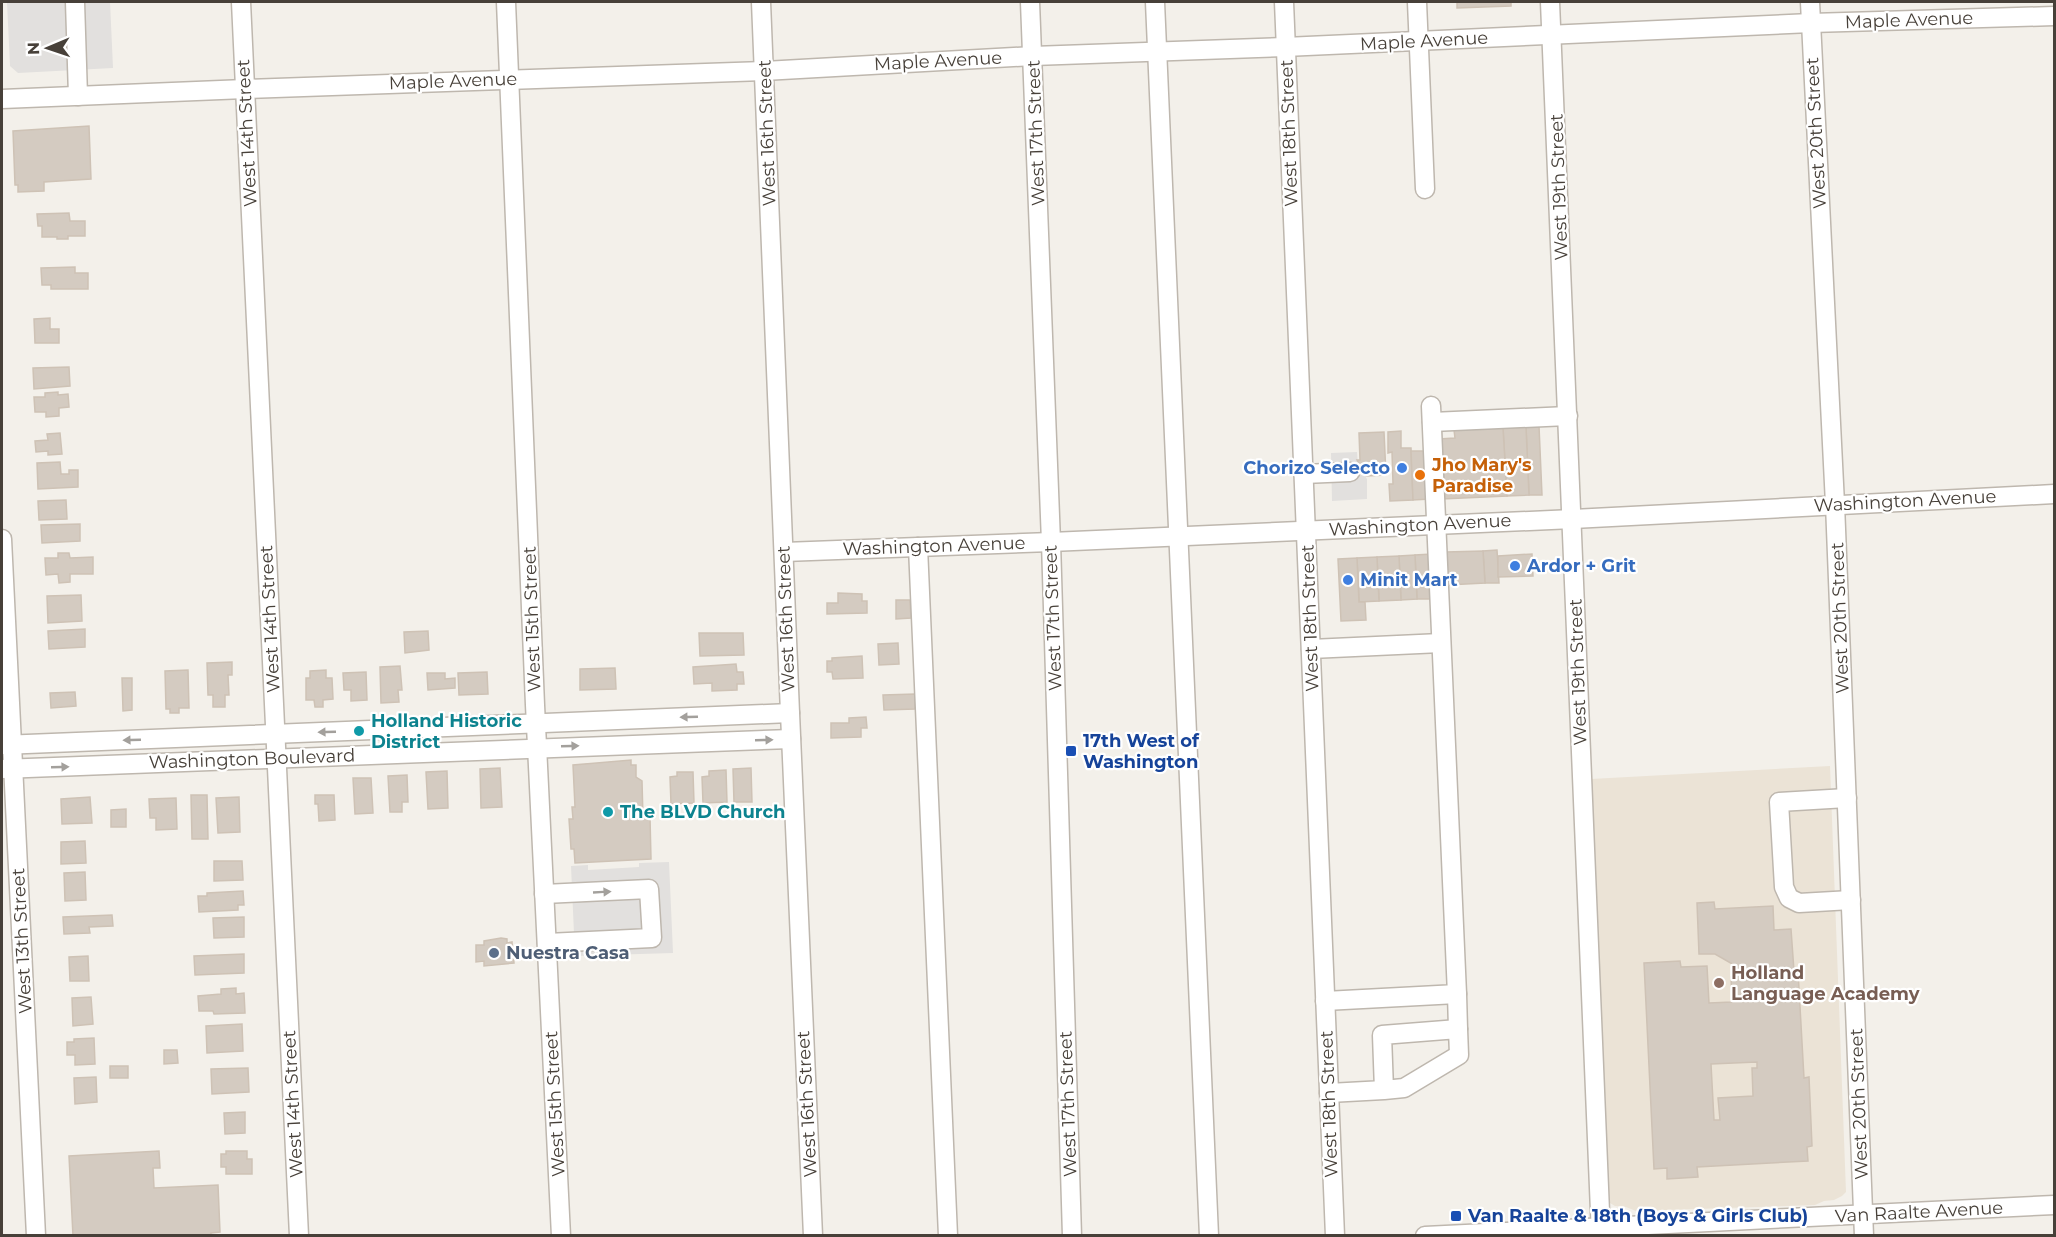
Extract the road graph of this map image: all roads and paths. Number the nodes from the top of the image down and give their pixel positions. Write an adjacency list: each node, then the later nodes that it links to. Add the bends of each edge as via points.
1 (75, 2): 21 (street)
2 (241, 2): 20 (street, West 14th Street)
3 (506, 2): 19 (street, West 15th Street)
4 (761, 2): 18 (street, West 16th Street)
5 (1030, 2): 17 (street, West 17th Street)
6 (1155, 2): 16 (street)
7 (1284, 2): 15 (street, West 18th Street)
8 (1417, 2): 14 (street)
9 (1550, 2): 13 (street, West 19th Street)
10 (1810, 2): 12 (street, West 20th Street)
11 (2055, 16): 12 (street, Maple Avenue)
12 (1811, 23): 13 (street, Maple Avenue); 28 (street, West 20th Street)
13 (1552, 35): 14 (street, Maple Avenue); 24 (street, West 19th Street)
14 (1419, 41): 15 (street, Maple Avenue); 23 (street)
15 (1285, 47): 16 (street, Maple Avenue); 26 (street, West 18th Street)
16 (1157, 51): 17 (street, Maple Avenue); 32 (street)
17 (1033, 56): 18 (street, Maple Avenue); 34 (street, West 17th Street)
18 (764, 72): 19 (street, Maple Avenue); 36 (street, West 16th Street)
19 (510, 79): 20 (street, Maple Avenue); 40 (street, West 15th Street)
20 (245, 89): 21 (street, Maple Avenue); 41 (street, West 14th Street)
21 (78, 96): 22 (street, Maple Avenue)
22 (2, 99)
23 (1425, 189)
24 (1568, 416): 29 (street, West 19th Street); 30 (street, via 1431,414)
25 (1350, 472): 26 (street)
26 (1304, 474): 31 (street, West 18th Street)
27 (2055, 494): 28 (street, Washington Avenue)
28 (1835, 504): 29 (street, Washington Avenue); 47 (street, West 20th Street)
29 (1573, 519): 30 (street, Washington Avenue); 59 (street, West 19th Street)
30 (1436, 524): 31 (street, Washington Avenue); 37 (street)
31 (1306, 531): 32 (street, Washington Avenue); 38 (street, West 18th Street)
32 (1178, 536): 34 (street, Washington Avenue); 67 (street)
33 (2, 539): 43 (street, West 13th Street)
34 (1050, 542): 35 (street, Washington Avenue); 66 (street, West 17th Street)
35 (918, 547): 36 (street, Washington Avenue); 65 (street)
36 (784, 552): 39 (street, West 16th Street)
37 (1441, 643): 38 (street); 51 (street)
38 (1311, 649): 52 (street, West 18th Street)
39 (790, 713): 40 (street, Washington Boulevard, one-way to 40); 42 (street, West 16th Street)
40 (537, 723): 41 (street, Washington Boulevard, one-way to 41); 44 (street, West 15th Street)
41 (275, 734): 43 (street, Washington Boulevard, one-way to 43); 45 (street, West 14th Street)
42 (791, 739): 44 (street, Washington Boulevard, one-way to 42); 64 (street, West 16th Street)
43 (6, 745): 46 (street, West 13th Street)
44 (539, 747): 45 (street, Washington Boulevard); 48 (street, West 15th Street)
45 (276, 759): 46 (street, Washington Boulevard, one-way to 45); 62 (street, West 14th Street)
46 (7, 769): 61 (street, West 13th Street)
47 (1847, 798): 49 (street, West 20th Street); 49 (street, via 1779,802 1784,887 1789,898 1799,903)
48 (544, 894): 50 (street, West 15th Street); 50 (street, one-way to 50, via 649,889 651,918 652,938)
49 (1851, 900): 57 (street, West 20th Street)
50 (547, 943): 63 (street, West 15th Street)
51 (1457, 994): 52 (street); 53 (street)
52 (1325, 1001): 55 (street, West 18th Street)
53 (1458, 1029): 54 (street, via 1459,1055 1404,1088); 54 (street, via 1382,1035)
54 (1384, 1090): 55 (street)
55 (1329, 1093): 68 (street, West 18th Street)
56 (2055, 1205): 57 (street, Van Raalte Avenue)
57 (1863, 1215): 58 (street, Van Raalte Avenue); 70 (street, West 20th Street)
58 (1722, 1229): 59 (street, Van Raalte Avenue)
59 (1600, 1232): 60 (street, Van Raalte Avenue)
60 (1470, 1235): 69 (street, Van Raalte Avenue)
61 (36, 1236)
62 (299, 1236)
63 (561, 1236)
64 (813, 1236)
65 (948, 1236)
66 (1072, 1236)
67 (1209, 1236)
68 (1335, 1236)
69 (1425, 1236)
70 (1864, 1236)

